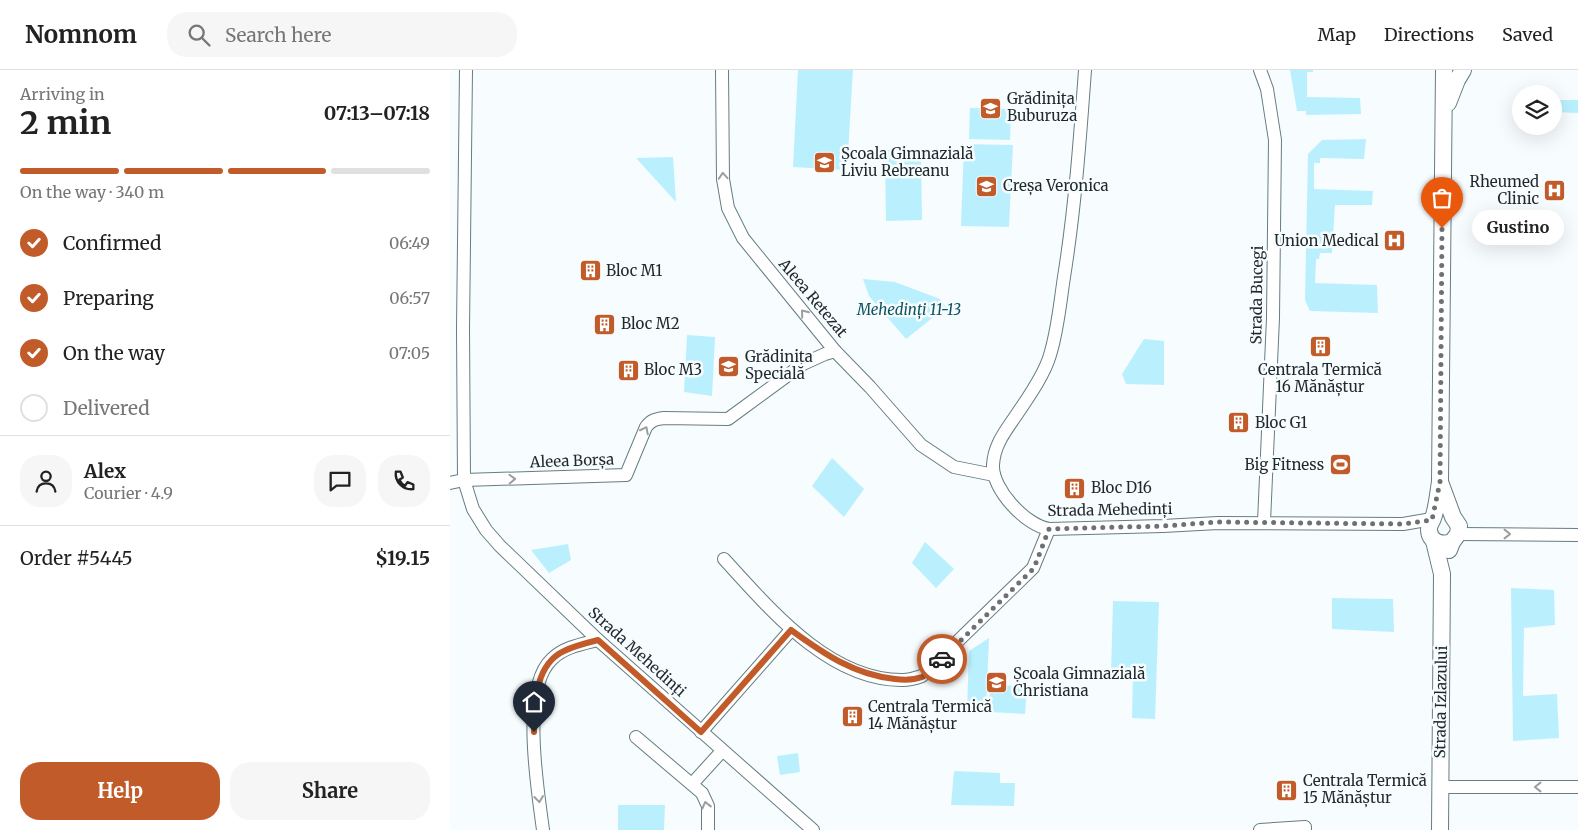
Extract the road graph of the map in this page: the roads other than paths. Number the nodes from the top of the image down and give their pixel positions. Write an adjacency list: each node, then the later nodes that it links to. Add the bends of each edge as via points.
1 (466, 70): 10 (street, Strada Mehedinți)
2 (722, 70): 8 (street, Aleea Retezat, one-way to 2, via 743,238 728,208 723,179)
3 (1085, 70): 9 (street, via 1071,228 1058,325 1048,362 998,444)
4 (1260, 70): 15 (street, Strada Bucegi, via 1267,89 1275,140 1273,318)
5 (1444, 70): 7 (main road, Strada Izlazului)
6 (1463, 70): 7 (main road, Strada Izlazului)
7 (1444, 112): 11 (main road, Strada Izlazului)
8 (835, 351): 9 (street, Aleea Retezat, via 921,445 954,467); 10 (street, Aleea Borșa, one-way to 8, via 626,475 650,422 664,418 728,419 803,364)
9 (994, 475): 17 (street, Strada Mehedinți, via 1001,490 1017,509 1034,524)
10 (464, 480): 12 (street); 24 (street, Strada Mehedinți, via 473,509 486,530)
11 (1440, 482): 13 (main road, Strada Izlazului); 14 (main road, Strada Izlazului)
12 (450, 483)
13 (1453, 517): 14 (main road, via 1445,514); 19 (main road, Strada Izlazului, via 1459,526)
14 (1433, 519): 16 (street, Strada Mehedinți); 20 (main road, Strada Izlazului, via 1429,528)
15 (1264, 522): 16 (street, Strada Mehedinți); 17 (street, Strada Mehedinți)
16 (1403, 524): 20 (street, Strada Mehedinți)
17 (1049, 529): 23 (street, via 1034,568 922,676 904,680 855,670 823,653)
18 (1578, 534): 19 (street, one-way to 18)
19 (1455, 538): 20 (main road, via 1443,544); 22 (main road, Strada Izlazului)
20 (1432, 539): 22 (main road, Strada Izlazului)
21 (724, 559): 23 (street)
22 (1442, 574): 30 (main road, Strada Izlazului)
23 (791, 630): 25 (street)
24 (598, 640): 25 (street, Strada Mehedinți); 31 (street, one-way to 31, via 563,651 551,660 539,682 534,744)
25 (701, 732): 27 (street, Strada Mehedinți)
26 (636, 737): 28 (street)
27 (722, 751): 28 (street); 33 (street, Strada Mehedinți)
28 (692, 784): 32 (street, one-way to 28, via 706,800)
29 (1578, 787): 30 (street, one-way to 30)
30 (1440, 788): 36 (main road, Strada Izlazului)
31 (543, 830)
32 (708, 830)
33 (813, 830)
34 (1260, 830): 35 (street, via 1305,827)
35 (1305, 830)
36 (1440, 830)

